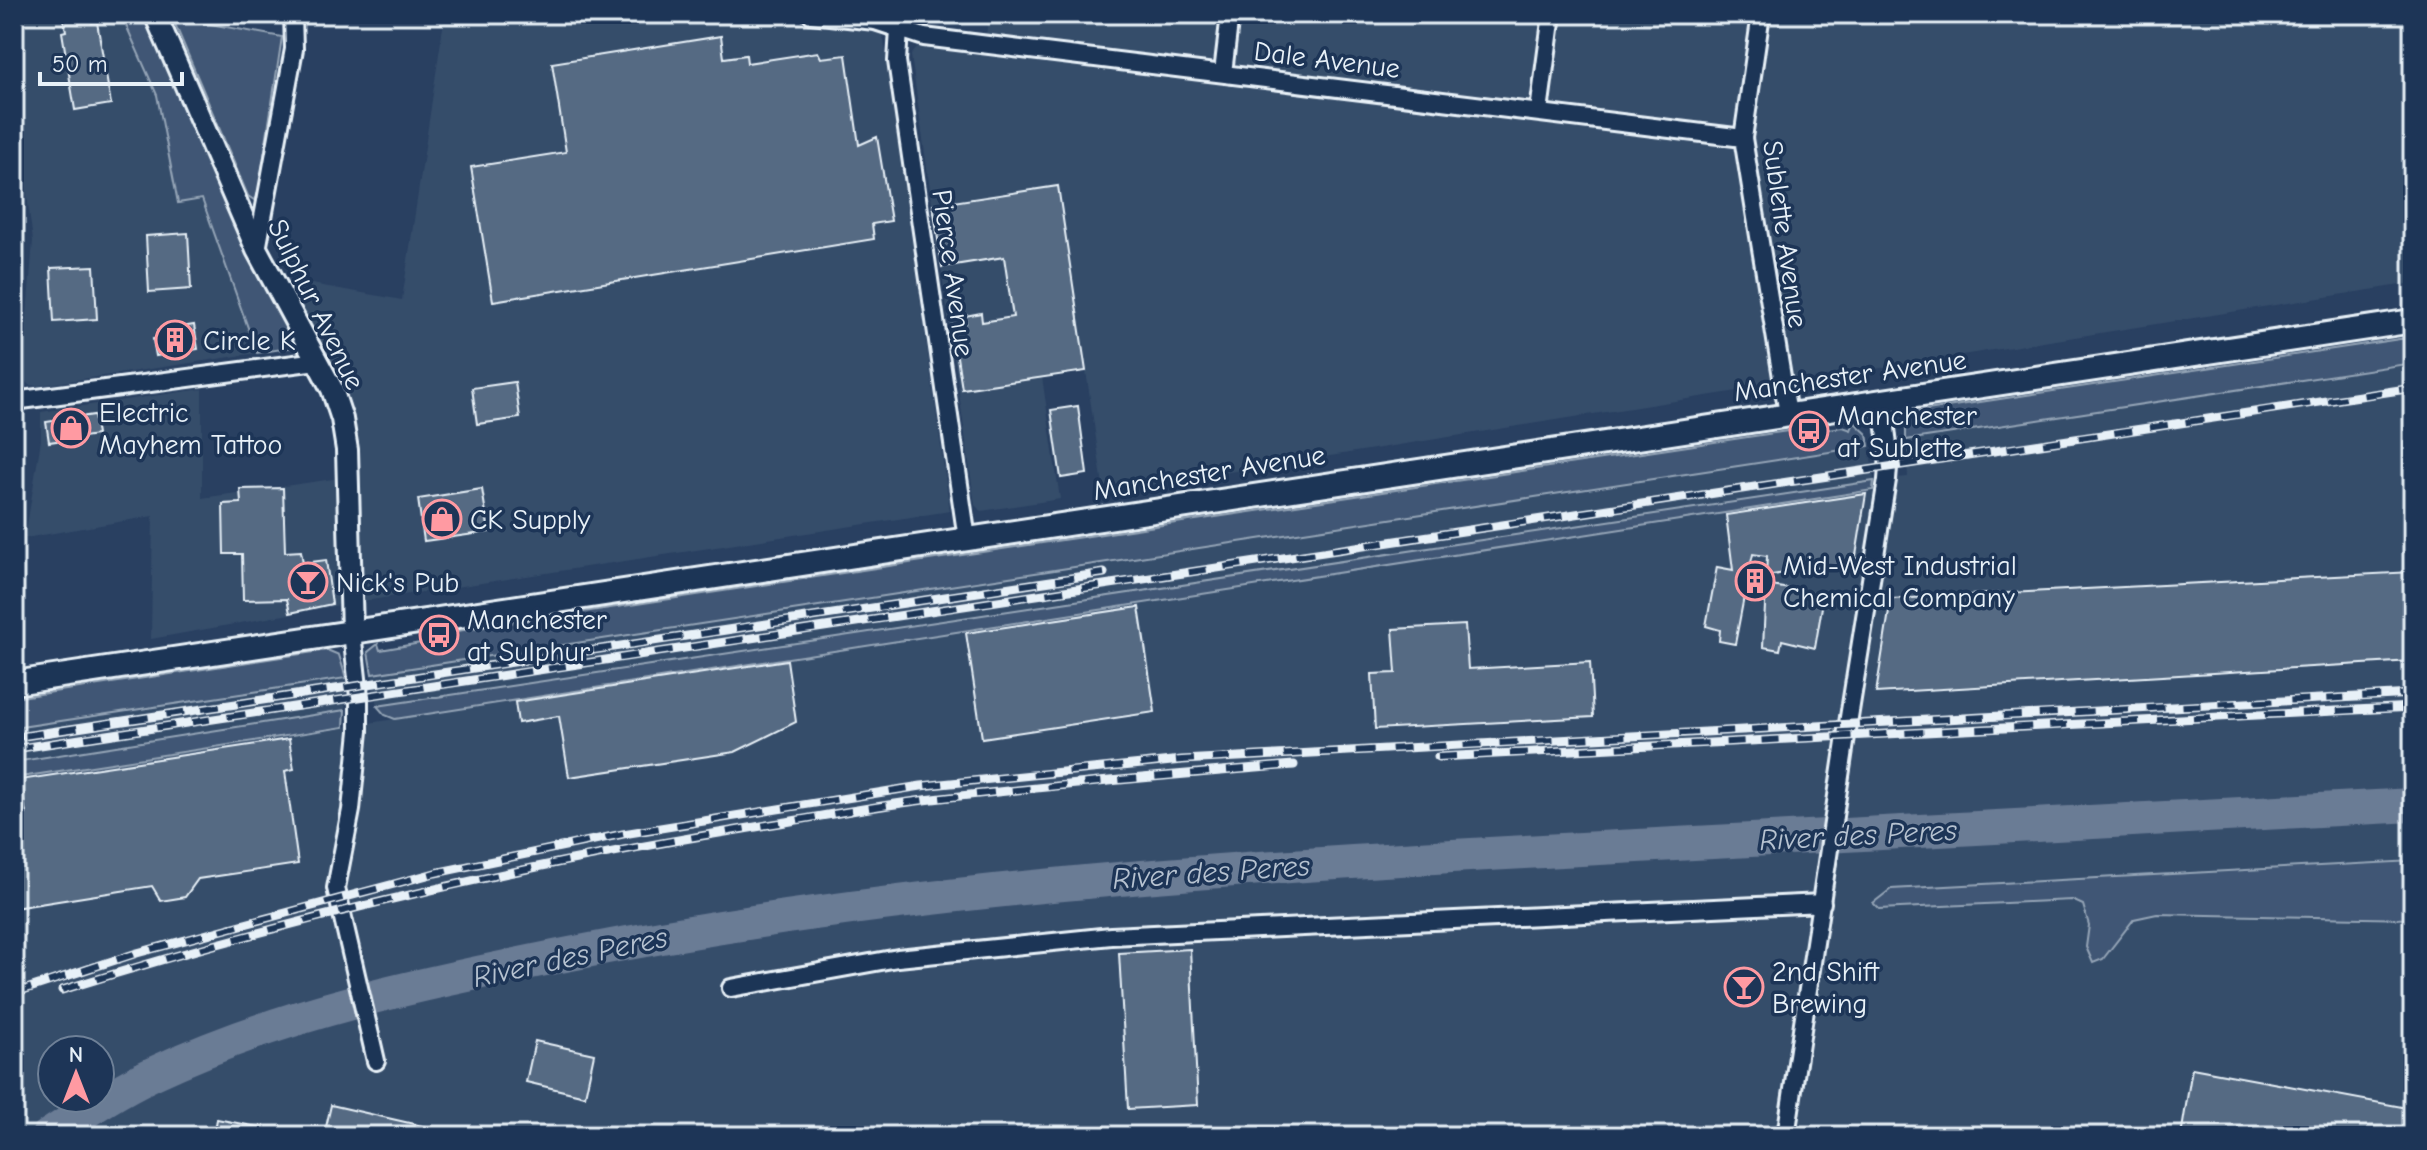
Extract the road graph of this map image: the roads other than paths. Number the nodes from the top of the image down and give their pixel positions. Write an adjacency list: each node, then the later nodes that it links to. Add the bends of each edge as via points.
1 (155, 14): 11 (street, Sulphur Avenue)
2 (293, 14): 11 (street, via 294,49)
3 (811, 14): 7 (street, Dale Avenue)
4 (1230, 14): 8 (street)
5 (1552, 14): 9 (street)
6 (1761, 14): 10 (street, Sublette Avenue)
7 (899, 22): 8 (street, Dale Avenue, via 924,37); 17 (street, Pierce Avenue, via 897,61)
8 (1223, 73): 9 (street, Dale Avenue)
9 (1539, 111): 10 (street, Dale Avenue)
10 (1743, 138): 16 (street, Sublette Avenue)
11 (257, 250): 13 (street, Sulphur Avenue)
12 (2413, 321): 15 (main road, Manchester Avenue)
13 (317, 361): 14 (street); 18 (street, Sulphur Avenue, via 332,389 347,450)
14 (14, 401)
15 (1883, 401): 16 (main road, Manchester Avenue); 20 (street, via 1889,467)
16 (1788, 414): 17 (main road, Manchester Avenue)
17 (967, 539): 18 (main road, Manchester Avenue)
18 (352, 632): 19 (main road, Manchester Avenue); 22 (street, Sulphur Avenue, via 359,731 336,888)
19 (14, 683)
20 (1822, 903): 21 (street, via 1111,936 898,958); 23 (street)
21 (731, 988)
22 (376, 1061)
23 (1786, 1136)

